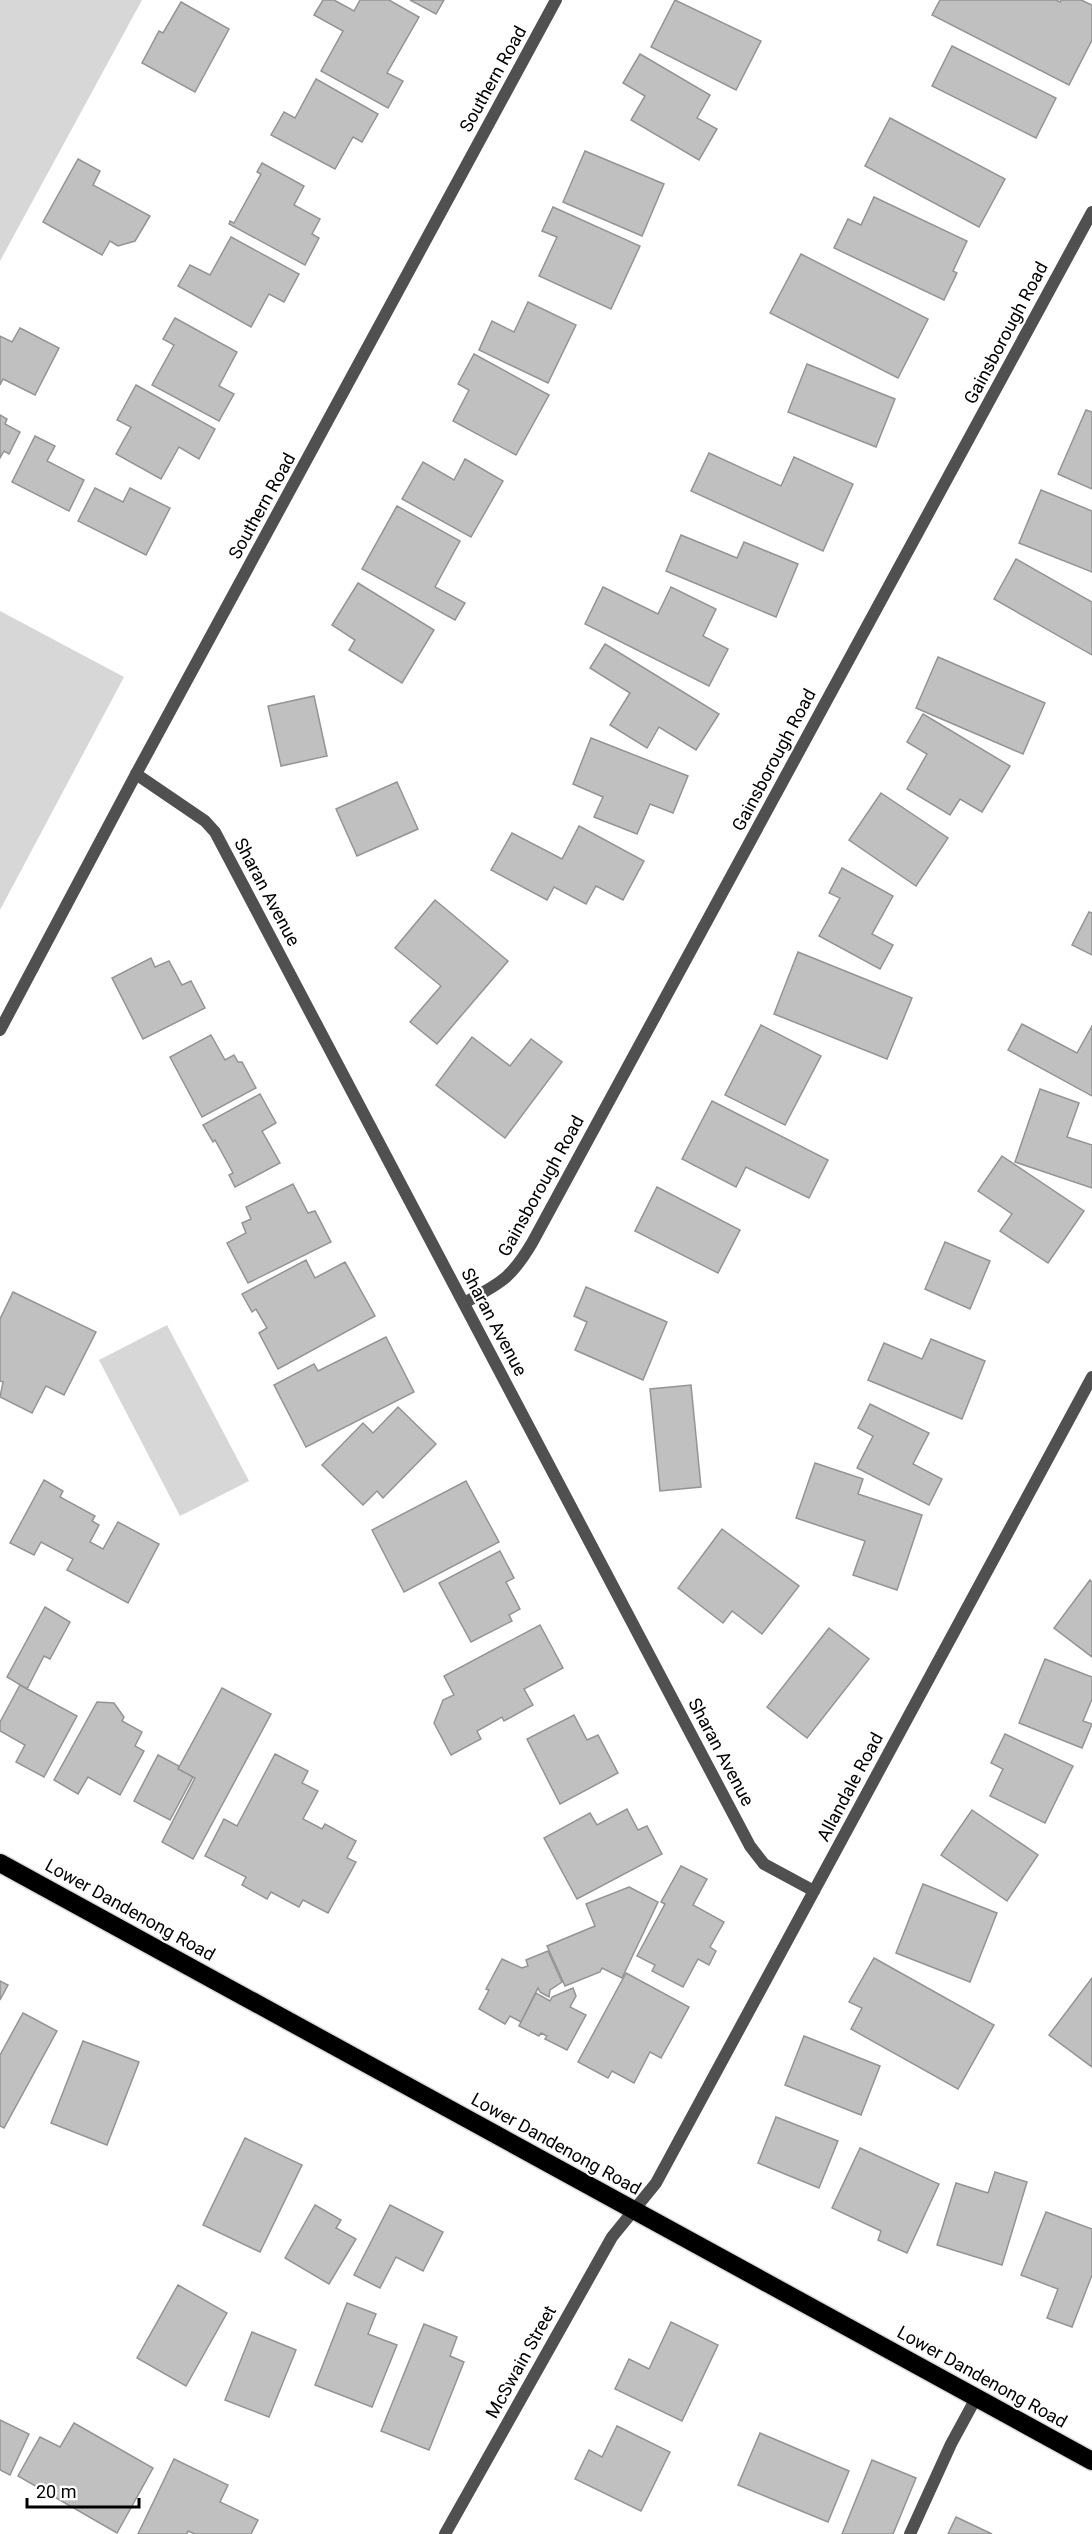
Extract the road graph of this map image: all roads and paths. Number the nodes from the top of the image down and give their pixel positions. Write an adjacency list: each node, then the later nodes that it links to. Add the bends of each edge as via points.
1 (556, 0): 3 (street, Southern Road)
2 (1092, 212): 5 (street, Gainsborough Road, via 532,1243 512,1274)
3 (136, 774): 4 (street, Southern Road); 5 (street, Sharan Avenue, via 215,832)
4 (0, 1030)
5 (464, 1303): 8 (street, Sharan Avenue, via 750,1846 764,1864)
6 (1092, 1377): 8 (street, Allandale Road)
7 (0, 1863): 9 (highway, Lower Dandenong Road)
8 (814, 1891): 9 (street, Allandale Road, via 656,2183)
9 (634, 2211): 10 (highway, Lower Dandenong Road); 12 (street, McSwain Street, via 612,2237)
10 (975, 2398): 11 (highway, Lower Dandenong Road); 13 (street)
11 (1092, 2461)
12 (445, 2534)
13 (910, 2534)

